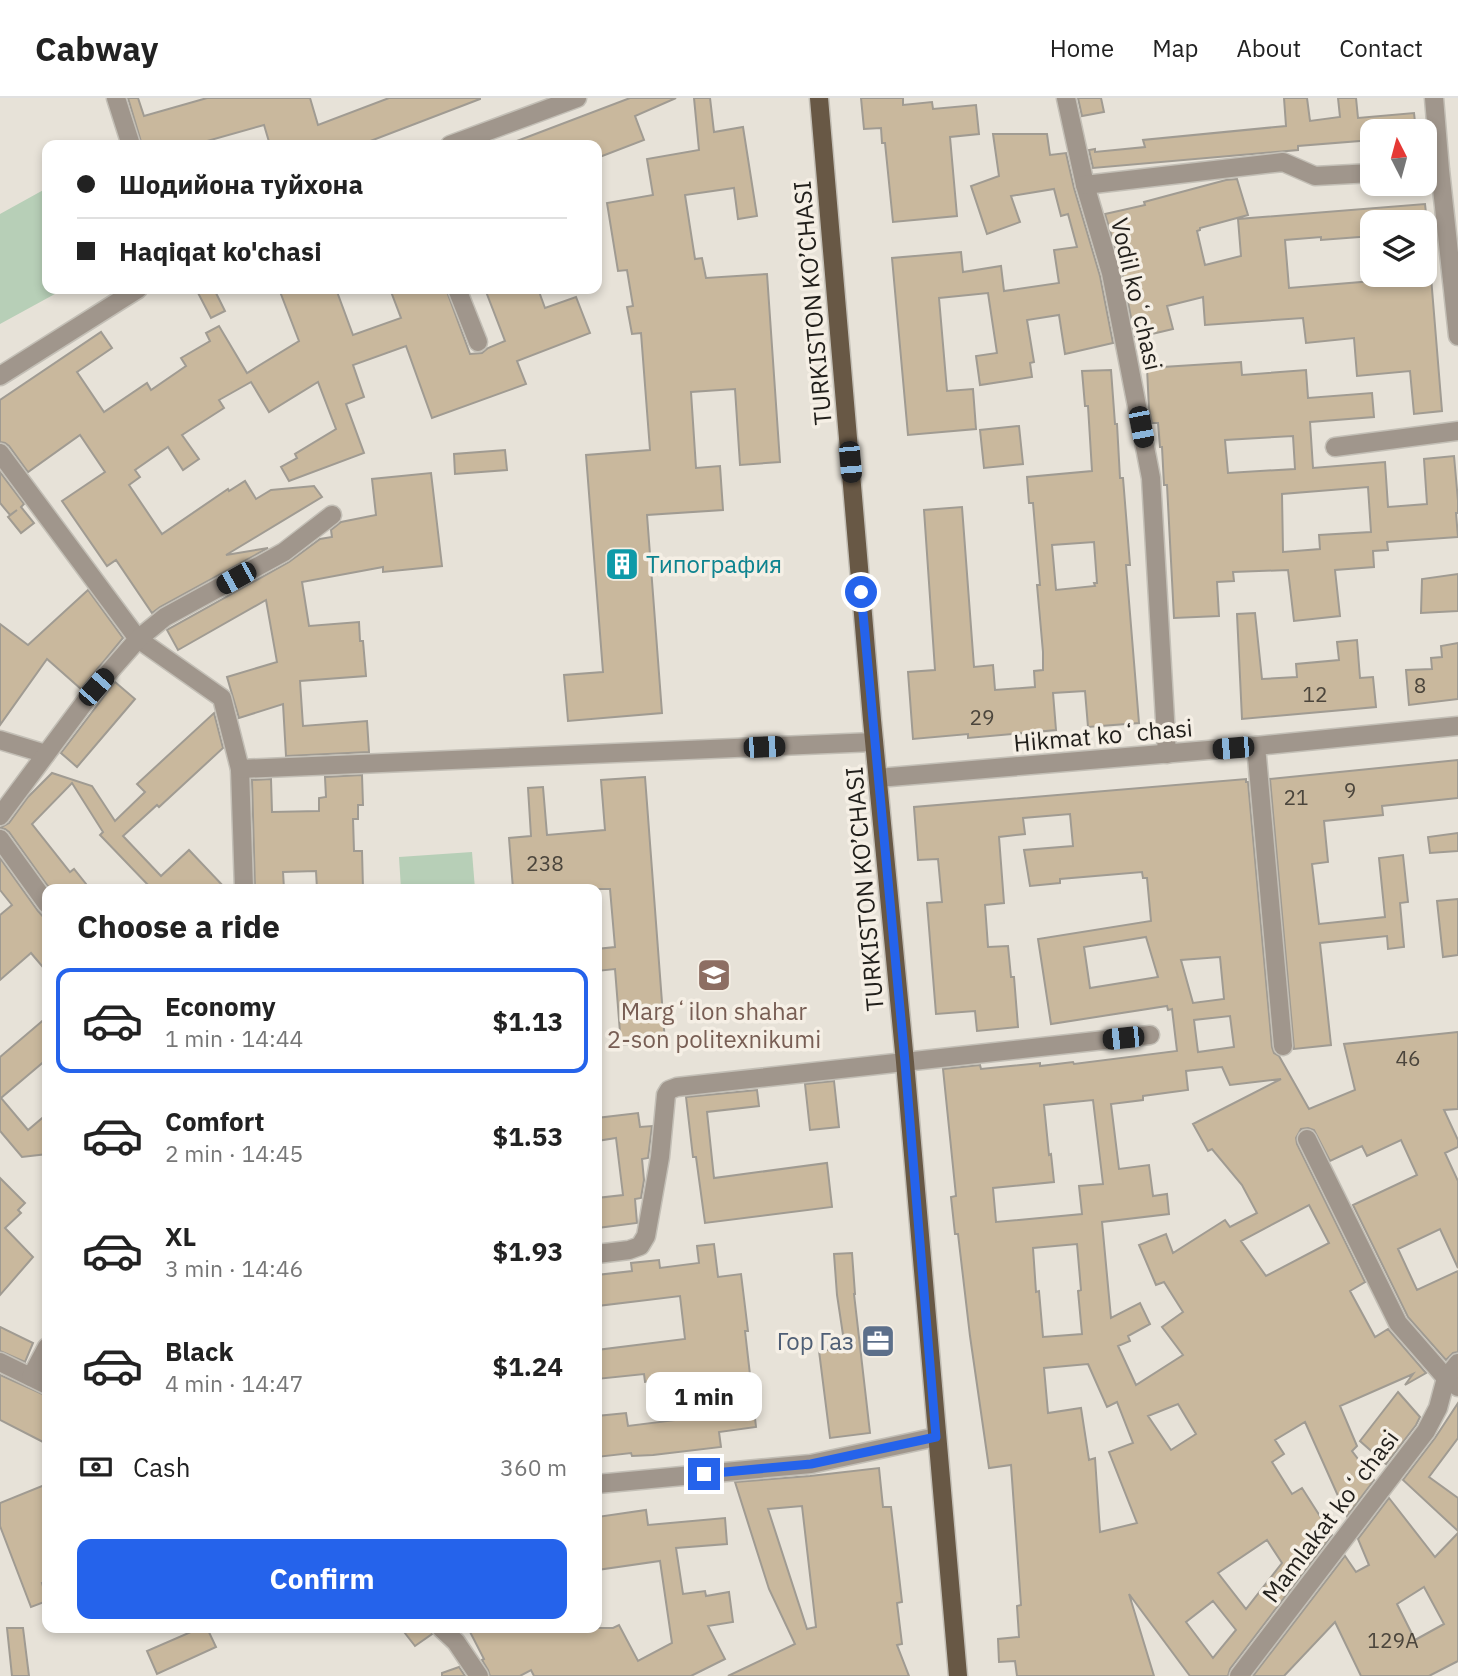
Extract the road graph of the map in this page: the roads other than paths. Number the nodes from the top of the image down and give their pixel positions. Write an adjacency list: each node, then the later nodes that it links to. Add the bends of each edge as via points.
1 (116, 98): 7 (street)
2 (577, 98): 8 (street)
3 (819, 98): 24 (main road, TURKISTON KO’CHASI)
4 (1066, 98): 10 (street, Vodil koʻchasi)
5 (1434, 98): 6 (street)
6 (1433, 119)
7 (129, 140)
8 (464, 140)
9 (1360, 174): 10 (street, via 1315,176 1283,162)
10 (1085, 185): 27 (street, Vodil koʻchasi, via 1111,273 1151,478)
11 (1436, 196): 14 (street)
12 (130, 294): 16 (street)
13 (459, 294): 15 (street)
14 (1458, 336)
15 (478, 342)
16 (0, 376)
17 (1458, 431): 18 (street)
18 (1335, 447)
19 (0, 453): 21 (street)
20 (332, 515): 21 (street, via 284,552 165,617)
21 (138, 639): 26 (street); 28 (street, via 222,698)
22 (1458, 726): 25 (street, Hikmat koʻchasi)
23 (0, 740): 26 (street)
24 (874, 742): 28 (street); 29 (main road, TURKISTON KO’CHASI)
25 (1255, 746): 27 (street, Hikmat koʻchasi); 35 (street)
26 (46, 754): 30 (street)
27 (1167, 754): 29 (street, Hikmat koʻchasi)
28 (240, 769): 32 (street)
29 (878, 778): 36 (main road, TURKISTON KO’CHASI)
30 (0, 816)
31 (0, 839): 33 (street)
32 (244, 884)
33 (42, 897)
34 (1150, 1035): 36 (street)
35 (1283, 1046)
36 (905, 1062): 38 (street, via 669,1090 646,1236 640,1246); 43 (main road, TURKISTON KO’CHASI)
37 (1307, 1139): 42 (street, via 1398,1324)
38 (602, 1253)
39 (0, 1362): 41 (street)
40 (1458, 1363): 42 (street, Mamlakat koʻchasi)
41 (39, 1381)
42 (1452, 1382): 48 (street, Mamlakat koʻchasi, via 1426,1432)
43 (936, 1437): 44 (street, via 811,1464); 47 (main road, TURKISTON KO’CHASI)
44 (602, 1484)
45 (446, 1633): 46 (street)
46 (479, 1676)
47 (958, 1676)
48 (1239, 1676)

